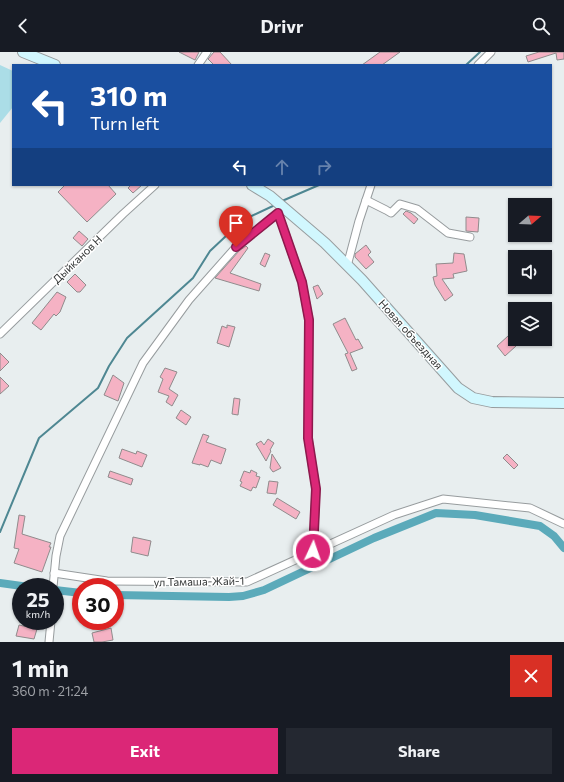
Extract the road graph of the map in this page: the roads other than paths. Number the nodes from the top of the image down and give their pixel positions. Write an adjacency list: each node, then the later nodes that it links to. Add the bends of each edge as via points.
1 (23, 52): 4 (main road)
2 (207, 52): 5 (street)
3 (491, 52): 6 (street)
4 (53, 64)
5 (199, 64)
6 (479, 64)
7 (154, 186): 14 (street, Дыйканов Н)
8 (254, 186): 11 (main road, Новая объездная, via 270,196)
9 (371, 186): 10 (street)
10 (366, 200): 12 (street, via 391,213 400,204 417,209 448,233); 13 (street)
11 (282, 210): 13 (main road, Новая объездная, via 324,243); 17 (street, via 302,282 309,320 308,438 316,489); 18 (street, via 236,247 189,300 143,363 60,536)
12 (470, 238)
13 (347, 266): 15 (main road, Новая объездная, via 458,388 473,398 492,402)
14 (0, 334)
15 (564, 403)
16 (564, 524): 17 (street, ул Тамаша-Жай-1, via 530,508 443,499 394,515)
17 (313, 551): 18 (street, ул Тамаша-Жай-1, via 247,582 107,581)
18 (54, 573): 19 (street)
19 (54, 578)
20 (50, 630): 21 (street)
21 (49, 642)

